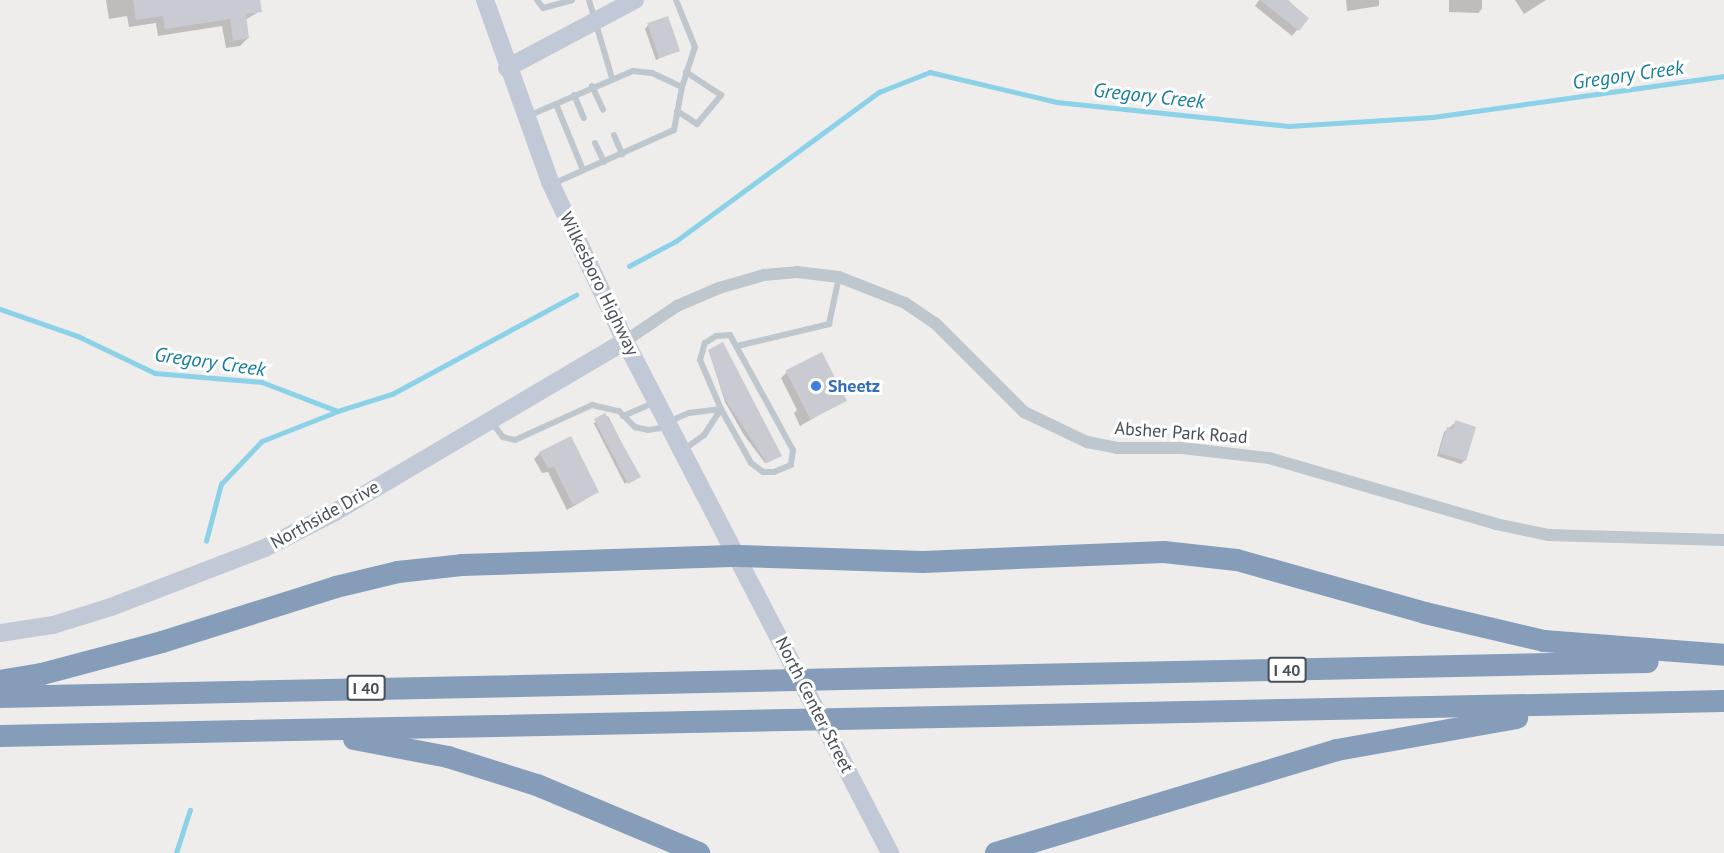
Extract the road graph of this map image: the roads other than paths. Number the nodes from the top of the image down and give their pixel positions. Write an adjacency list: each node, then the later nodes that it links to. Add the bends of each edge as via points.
1 (537, 0): 2 (lane, via 543,8)
2 (572, 0)
3 (589, 0): 7 (lane)
4 (635, 0): 7 (main road)
5 (676, 0): 9 (lane, via 695,47)
6 (488, 2): 8 (main road, Wilkesboro Highway)
7 (596, 21): 8 (main road); 10 (lane)
8 (507, 68): 17 (main road, Wilkesboro Highway)
9 (686, 72): 12 (lane); 16 (lane, via 721,94 697,124)
10 (612, 78): 11 (lane); 12 (lane, via 633,71 652,73)
11 (592, 86): 13 (lane); 15 (lane)
12 (682, 87): 16 (lane)
13 (574, 95): 14 (lane); 18 (lane)
14 (556, 104): 17 (lane); 23 (lane)
15 (603, 110)
16 (677, 111): 21 (lane, via 674,130)
17 (526, 117): 24 (main road, Wilkesboro Highway)
18 (584, 118)
19 (614, 135): 21 (lane)
20 (595, 143): 22 (lane)
21 (622, 154): 22 (lane)
22 (604, 162): 23 (lane)
23 (583, 170): 24 (lane)
24 (551, 184): 26 (main road, Wilkesboro Highway)
25 (839, 277): 26 (street, Absher Park Road, via 797,272 764,275 719,288 677,306); 27 (lane, via 829,324); 34 (street, Absher Park Road, via 865,284 913,308 935,323 1024,412 1088,442 1117,448 1182,448 1269,458 1496,524 1548,535)
26 (625, 341): 28 (main road, Wilkesboro Highway); 31 (main road, Northside Drive)
27 (737, 345): 29 (lane, via 730,335 716,336 705,343 700,360); 29 (lane, via 793,450 791,465 764,472 751,463)
28 (657, 401): 30 (lane); 32 (main road, Wilkesboro Highway)
29 (721, 410): 32 (lane, via 689,413); 33 (lane, via 704,435)
30 (623, 416): 31 (lane, via 592,405 515,440 503,437); 32 (lane, via 642,429)
31 (490, 420): 36 (main road, Northside Drive, via 265,548 111,607 53,625)
32 (669, 424): 33 (main road, Wilkesboro Highway)
33 (682, 451): 35 (main road, Wilkesboro Highway)
34 (1724, 540)
35 (739, 556): 37 (highway, via 923,562 1164,552 1237,560 1425,613 1544,641); 39 (highway, via 462,565 398,572 336,587 162,642 42,674); 46 (main road, North Center Street)
36 (0, 633)
37 (1724, 655)
38 (1724, 661): 40 (highway, I 40)
39 (0, 681)
40 (0, 696)
41 (1724, 701): 42 (highway)
42 (1645, 703): 43 (highway); 47 (highway, via 1491,721 1338,750)
43 (263, 731): 44 (highway); 45 (highway, via 356,739 448,757 537,785)
44 (0, 736)
45 (699, 853)
46 (890, 853)
47 (996, 853)

